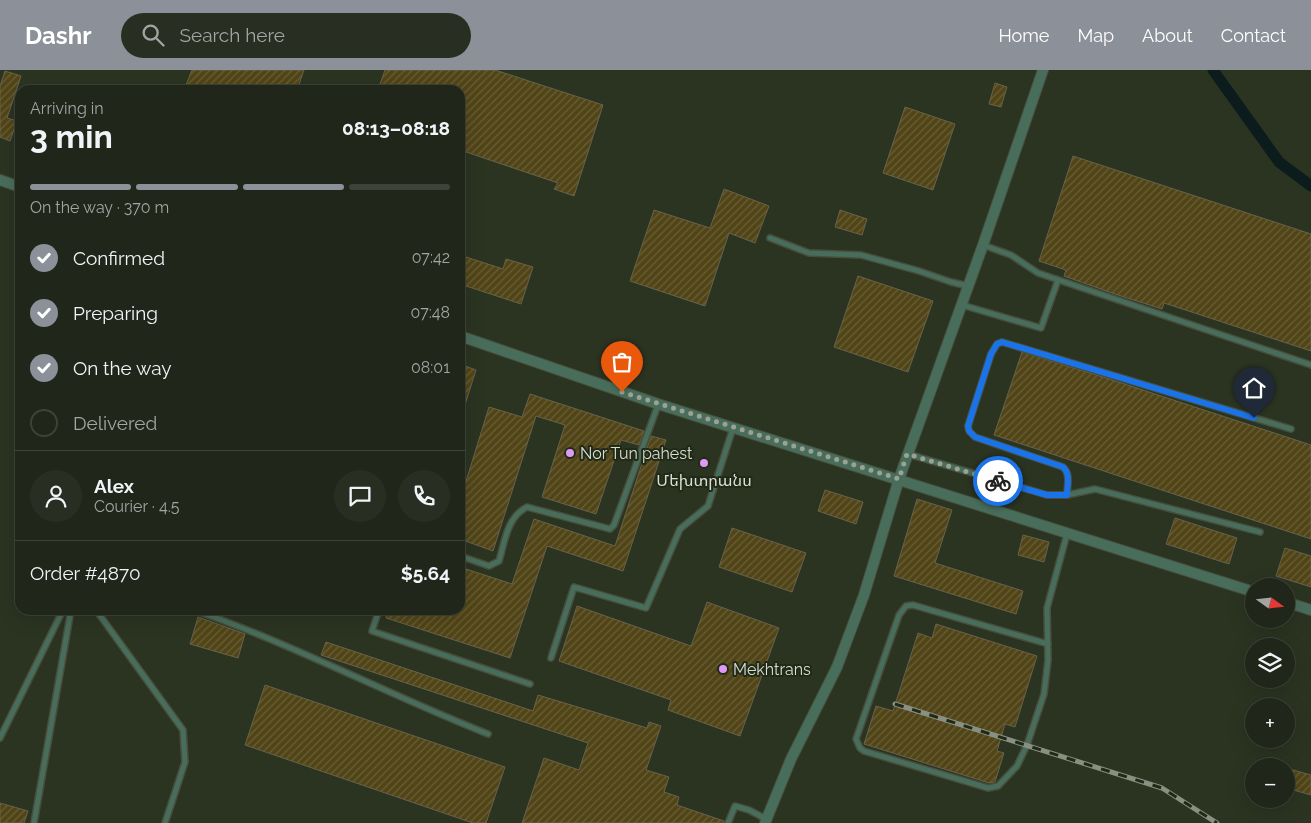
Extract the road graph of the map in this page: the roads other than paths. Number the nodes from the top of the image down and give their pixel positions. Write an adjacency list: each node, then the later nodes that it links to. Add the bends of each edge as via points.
1 (1043, 70): 5 (street)
2 (0, 180): 3 (street)
3 (15, 185)
4 (770, 238): 7 (lane, via 809,254 861,255)
5 (983, 245): 6 (lane); 7 (street)
6 (1058, 280): 8 (lane, via 1040,328); 10 (lane)
7 (968, 286): 8 (street)
8 (962, 305): 14 (street)
9 (465, 338): 11 (street)
10 (1311, 365)
11 (658, 404): 12 (street); 19 (lane, via 610,529 527,507 511,521 499,561 489,566)
12 (733, 427): 15 (street); 29 (lane, via 708,506 680,529 646,608 574,587)
13 (1291, 429): 16 (lane, via 1002,342 997,344 988,363 969,431 975,437 1063,467 1068,475)
14 (907, 454): 15 (street); 16 (lane, via 1047,495)
15 (899, 479): 18 (street); 33 (street, via 864,595 837,667 791,759)
16 (1067, 495): 17 (lane, via 1095,489)
17 (1260, 532)
18 (1067, 534): 20 (street); 28 (lane, via 1047,608)
19 (465, 558)
20 (1245, 589)
21 (1295, 605): 22 (street)
22 (1311, 610)
23 (60, 615): 32 (lane)
24 (70, 615): 34 (lane)
25 (100, 615): 35 (lane, via 183,730 185,762)
26 (208, 615): 31 (lane)
27 (377, 615): 30 (lane, via 372,630)
28 (1048, 644): 28 (lane, via 1044,694 1027,745 1017,766 998,786 988,788 860,748 856,739 899,615 906,606 913,605)
29 (551, 658)
30 (530, 684)
31 (488, 734)
32 (0, 738)
33 (766, 821): 36 (lane, via 735,806)
34 (34, 823)
35 (165, 823)
36 (728, 823)

